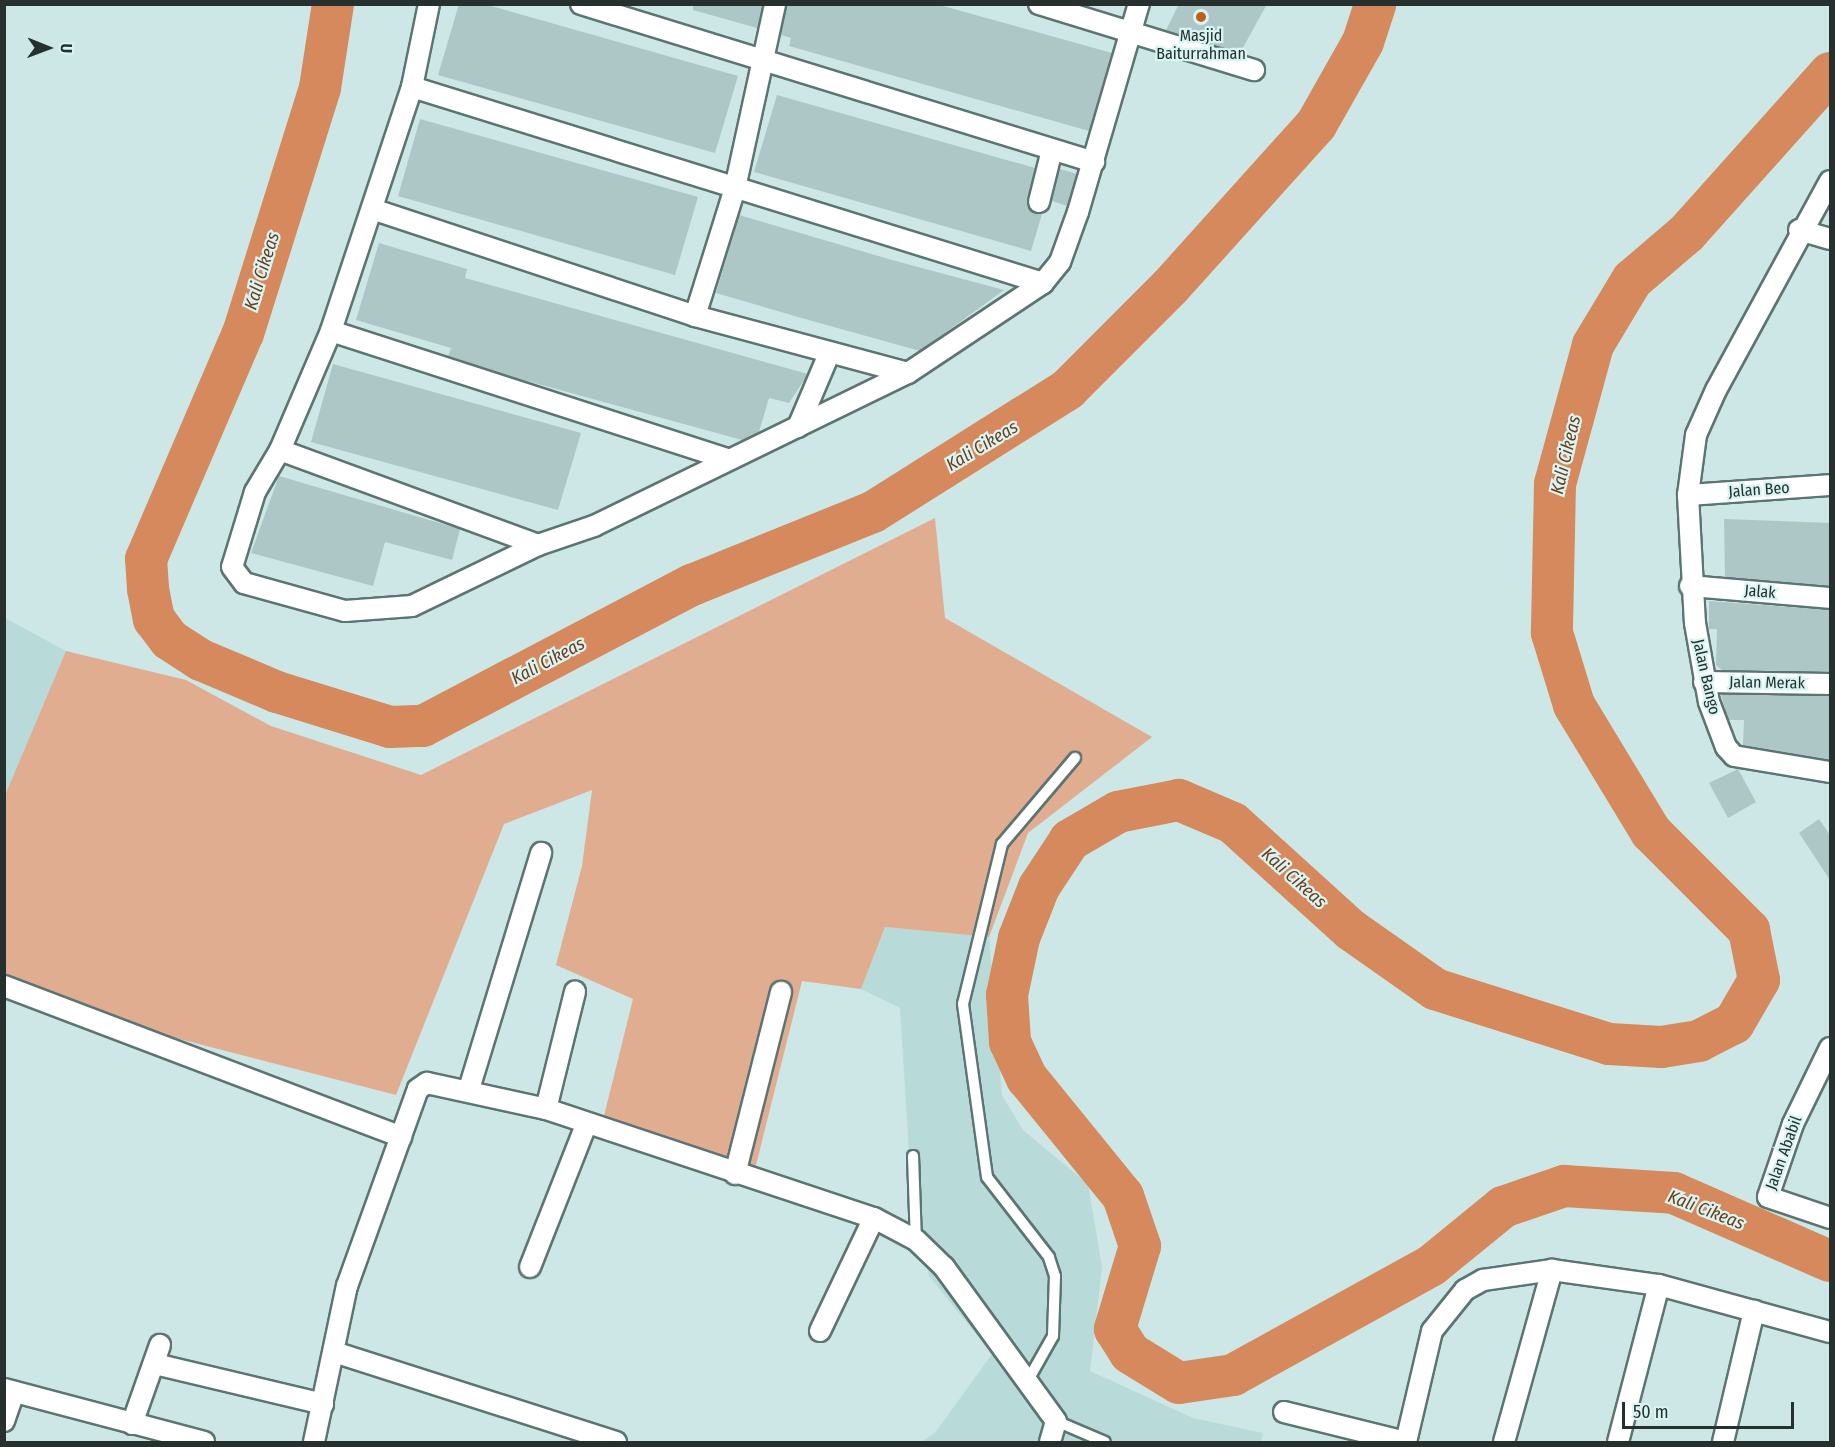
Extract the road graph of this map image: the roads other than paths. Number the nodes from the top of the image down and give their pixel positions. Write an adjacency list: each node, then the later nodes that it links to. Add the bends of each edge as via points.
1 (429, 4): 9 (street)
2 (580, 4): 7 (street)
3 (775, 4): 7 (street, via 759,58)
4 (1039, 4): 6 (street)
5 (1139, 4): 6 (street)
6 (1130, 32): 8 (street); 11 (street)
7 (766, 65): 10 (street); 13 (street)
8 (1254, 70)
9 (412, 87): 13 (street); 15 (street)
10 (1052, 150): 11 (street); 14 (street)
11 (1094, 162): 18 (street, via 1060,262)
12 (1830, 181): 16 (street, Jalan Bango)
13 (735, 188): 18 (street); 19 (street)
14 (1039, 202)
15 (372, 209): 19 (street); 20 (street)
16 (1799, 230): 17 (street); 27 (street, Jalan Bango, via 1696,435)
17 (1830, 239)
18 (1043, 283): 22 (street)
19 (695, 316): 21 (street)
20 (331, 331): 24 (street); 25 (street)
21 (829, 354): 22 (street); 23 (street)
22 (908, 373): 23 (street)
23 (798, 428): 25 (street)
24 (280, 450): 28 (street); 28 (street, via 255,492 238,540 232,567 244,583 345,610 387,612 436,597)
25 (728, 459): 28 (street, via 594,526)
26 (1830, 485): 27 (street, Jalan Beo)
27 (1688, 495): 29 (street, Jalan Bango)
28 (538, 545)
29 (1690, 586): 30 (street, Jalak); 31 (street, Jalan Bango)
30 (1830, 598)
31 (1704, 682): 32 (street, Jalan Merak); 34 (street, Jalan Bango, via 1734,756)
32 (1830, 684)
33 (1075, 758): 56 (lane, via 1002,844 963,1004 987,1177 1049,1257 1055,1276 1053,1336)
34 (1830, 772)
35 (541, 853): 40 (street)
36 (4, 986): 43 (street)
37 (575, 992): 41 (street)
38 (781, 992): 45 (street)
39 (1830, 1048): 47 (street, Jalan Ababil, via 1793,1124 1768,1197)
40 (469, 1089): 41 (street); 43 (street, via 422,1084)
41 (546, 1109): 42 (street)
42 (586, 1125): 45 (street); 49 (street)
43 (400, 1137): 55 (street, via 347,1286)
44 (913, 1156): 48 (lane)
45 (735, 1174): 46 (street)
46 (874, 1218): 48 (street); 53 (street)
47 (1830, 1218)
48 (916, 1240): 56 (street, via 944,1267)
49 (530, 1267)
50 (1552, 1270): 51 (street); 68 (street, via 1483,1280 1442,1314 1424,1356); 69 (street)
51 (1659, 1285): 52 (street); 70 (street)
52 (1754, 1311): 54 (street); 71 (street)
53 (820, 1330)
54 (1830, 1332)
55 (334, 1352): 58 (street); 65 (street)
56 (1027, 1382): 61 (street)
57 (9, 1391): 60 (street); 62 (street)
58 (322, 1404): 62 (street, via 157,1355); 64 (street)
59 (1284, 1412): 68 (street)
60 (4, 1421)
61 (1056, 1421): 66 (street); 67 (lane)
62 (132, 1424): 63 (street)
63 (204, 1443)
64 (314, 1443)
65 (616, 1443)
66 (1050, 1443)
67 (1105, 1443)
68 (1405, 1443)
69 (1504, 1443)
70 (1618, 1443)
71 (1723, 1443)

